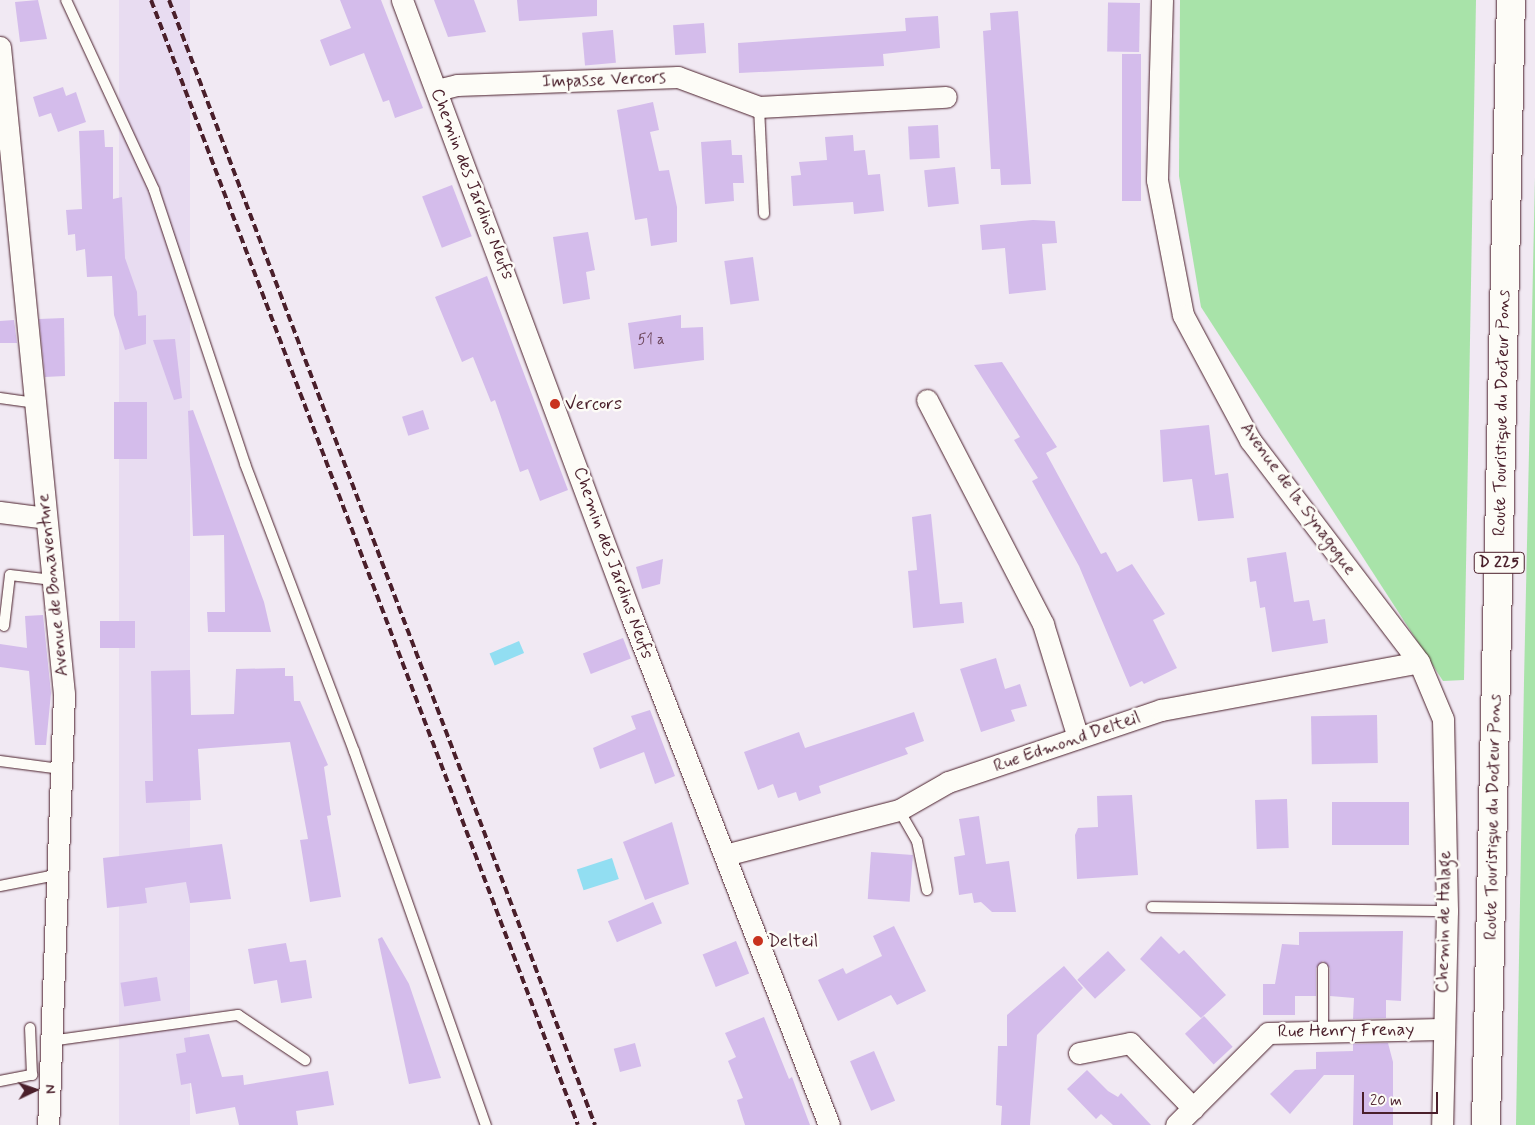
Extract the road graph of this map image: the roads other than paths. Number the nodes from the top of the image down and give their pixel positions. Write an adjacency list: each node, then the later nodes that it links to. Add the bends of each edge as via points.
1 (66, 0): 39 (lane, via 154,190 245,464 354,751)
2 (402, 0): 6 (street, Chemin des Jardins Neufs)
3 (1162, 0): 17 (street, Avenue de la Synagogue, via 1158,180 1183,316 1250,440)
4 (1511, 0): 43 (highway, Route Touristique du Docteur Pons / D 225)
5 (0, 47): 12 (street, Avenue de Bonaventure)
6 (437, 90): 8 (street, Impasse Vercors, via 457,85 678,77); 23 (street, Chemin des Jardins Neufs)
7 (946, 97): 8 (street, Impasse Vercors)
8 (759, 107): 9 (lane)
9 (764, 214)
10 (0, 398): 12 (lane)
11 (927, 400): 19 (street, via 1043,624)
12 (35, 403): 14 (street, Avenue de Bonaventure)
13 (0, 512): 14 (street)
14 (46, 518): 15 (street, Avenue de Bonaventure)
15 (52, 580): 16 (lane, via 10,575); 21 (street, Avenue de Bonaventure, via 64,694)
16 (4, 626)
17 (1419, 662): 18 (street, Avenue de la Synagogue); 19 (street, Rue Edmond Delteil, via 1161,710)
18 (1443, 719): 28 (street, Chemin de Halage)
19 (1078, 738): 22 (street, Rue Edmond Delteil, via 948,782)
20 (0, 761): 21 (lane)
21 (61, 769): 24 (street, Avenue de Bonaventure)
22 (899, 810): 23 (street, Rue Edmond Delteil); 26 (lane, via 917,841)
23 (725, 856): 40 (street, Chemin des Jardins Neufs)
24 (56, 875): 25 (lane); 33 (street, Avenue de Bonaventure)
25 (0, 886)
26 (927, 890)
27 (1152, 907): 28 (lane)
28 (1447, 911): 31 (street, Chemin de Halage)
29 (1323, 968): 32 (lane)
30 (30, 1028): 36 (lane, via 32,1075)
31 (1441, 1029): 32 (street, Rue Henry Frenay); 42 (street, Chemin de Halage)
32 (1323, 1032): 37 (street, Rue Henry Frenay, via 1268,1032)
33 (50, 1041): 35 (lane, via 238,1015); 38 (street, Avenue de Bonaventure)
34 (1079, 1053): 37 (street, via 1130,1043)
35 (305, 1060)
36 (0, 1081)
37 (1193, 1108): 41 (street, Rue Henry Frenay)
38 (48, 1125)
39 (486, 1125)
40 (829, 1125)
41 (1176, 1125)
42 (1442, 1125)
43 (1486, 1125)

